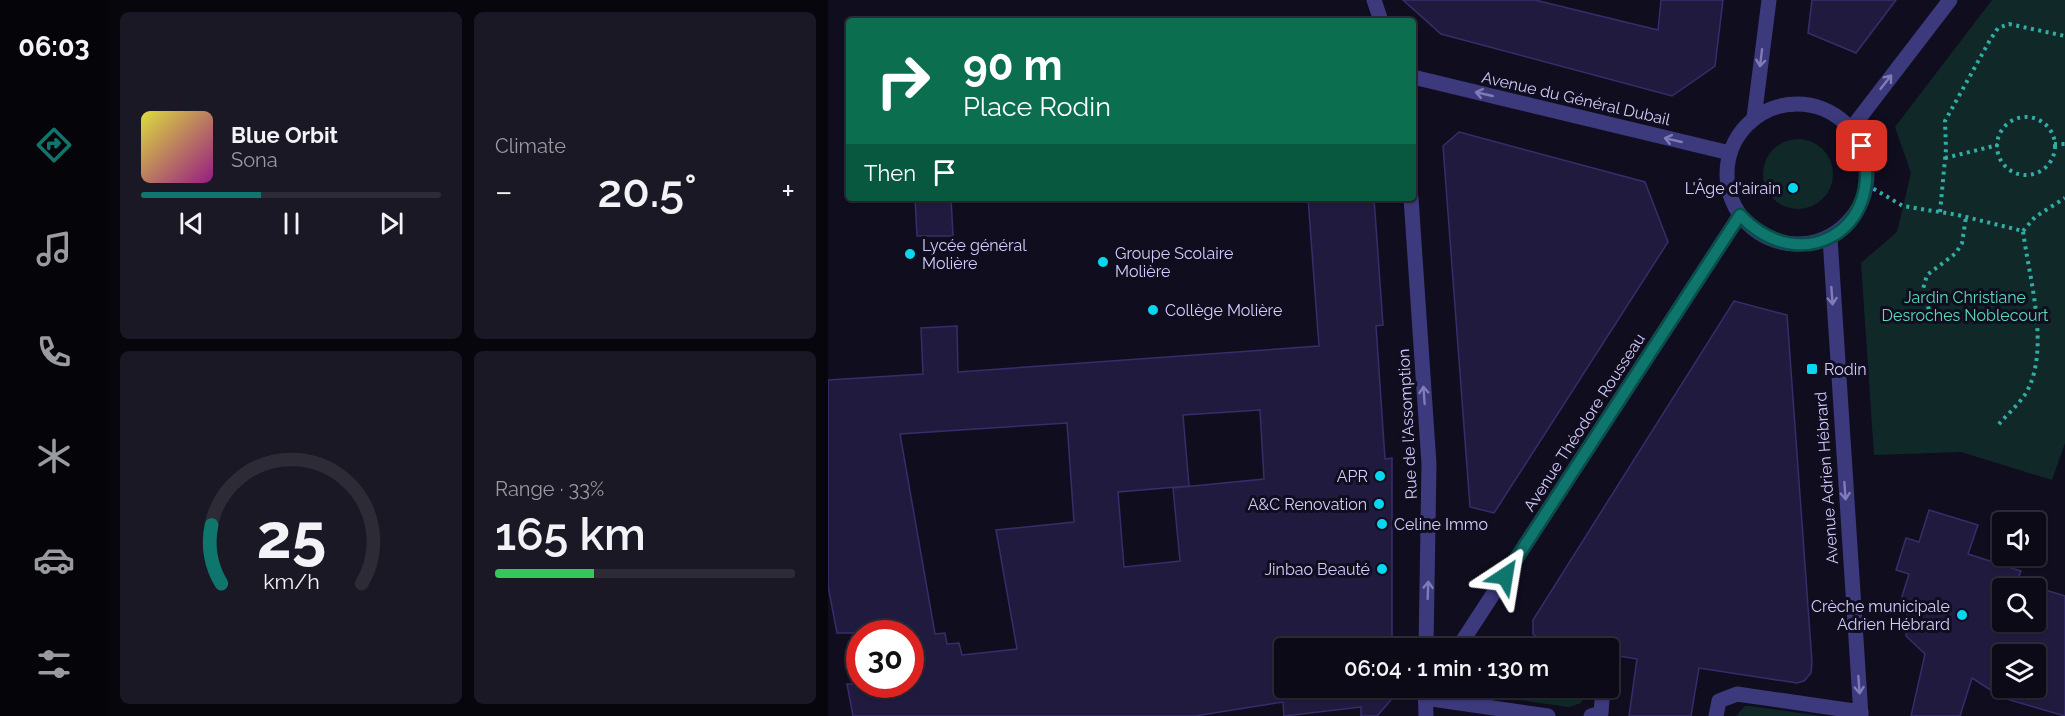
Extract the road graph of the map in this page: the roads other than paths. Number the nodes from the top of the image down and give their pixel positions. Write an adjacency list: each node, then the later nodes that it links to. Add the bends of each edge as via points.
1 (1374, 0): 4 (street)
2 (1769, 0): 6 (street, one-way to 6)
3 (1950, 0): 7 (street, one-way to 3)
4 (1380, 18)
5 (1416, 78): 8 (street, Avenue du Général Dubail, one-way to 5)
6 (1754, 118): 7 (street, via 1770,108 1809,105 1832,113); 8 (street)
7 (1851, 129): 11 (street, via 1862,146 1868,185 1848,225)
8 (1730, 153): 10 (street, via 1728,186)
9 (1411, 201): 12 (street, Rue de l'Assomption, one-way to 9, via 1429,464)
10 (1740, 215): 11 (street, via 1771,240 1791,245); 13 (street, Avenue Théodore Rousseau)
11 (1830, 238): 17 (street, Avenue Adrien Hébrard, one-way to 17)
12 (1426, 638)
13 (1465, 638)
14 (1427, 698): 18 (street)
15 (1461, 698): 19 (street)
16 (1603, 698): 20 (street, via 1601,712)
17 (1861, 714): 21 (street, via 1737,694 1719,701)
18 (1426, 716)
19 (1548, 716)
20 (1591, 716)
21 (1716, 716)

